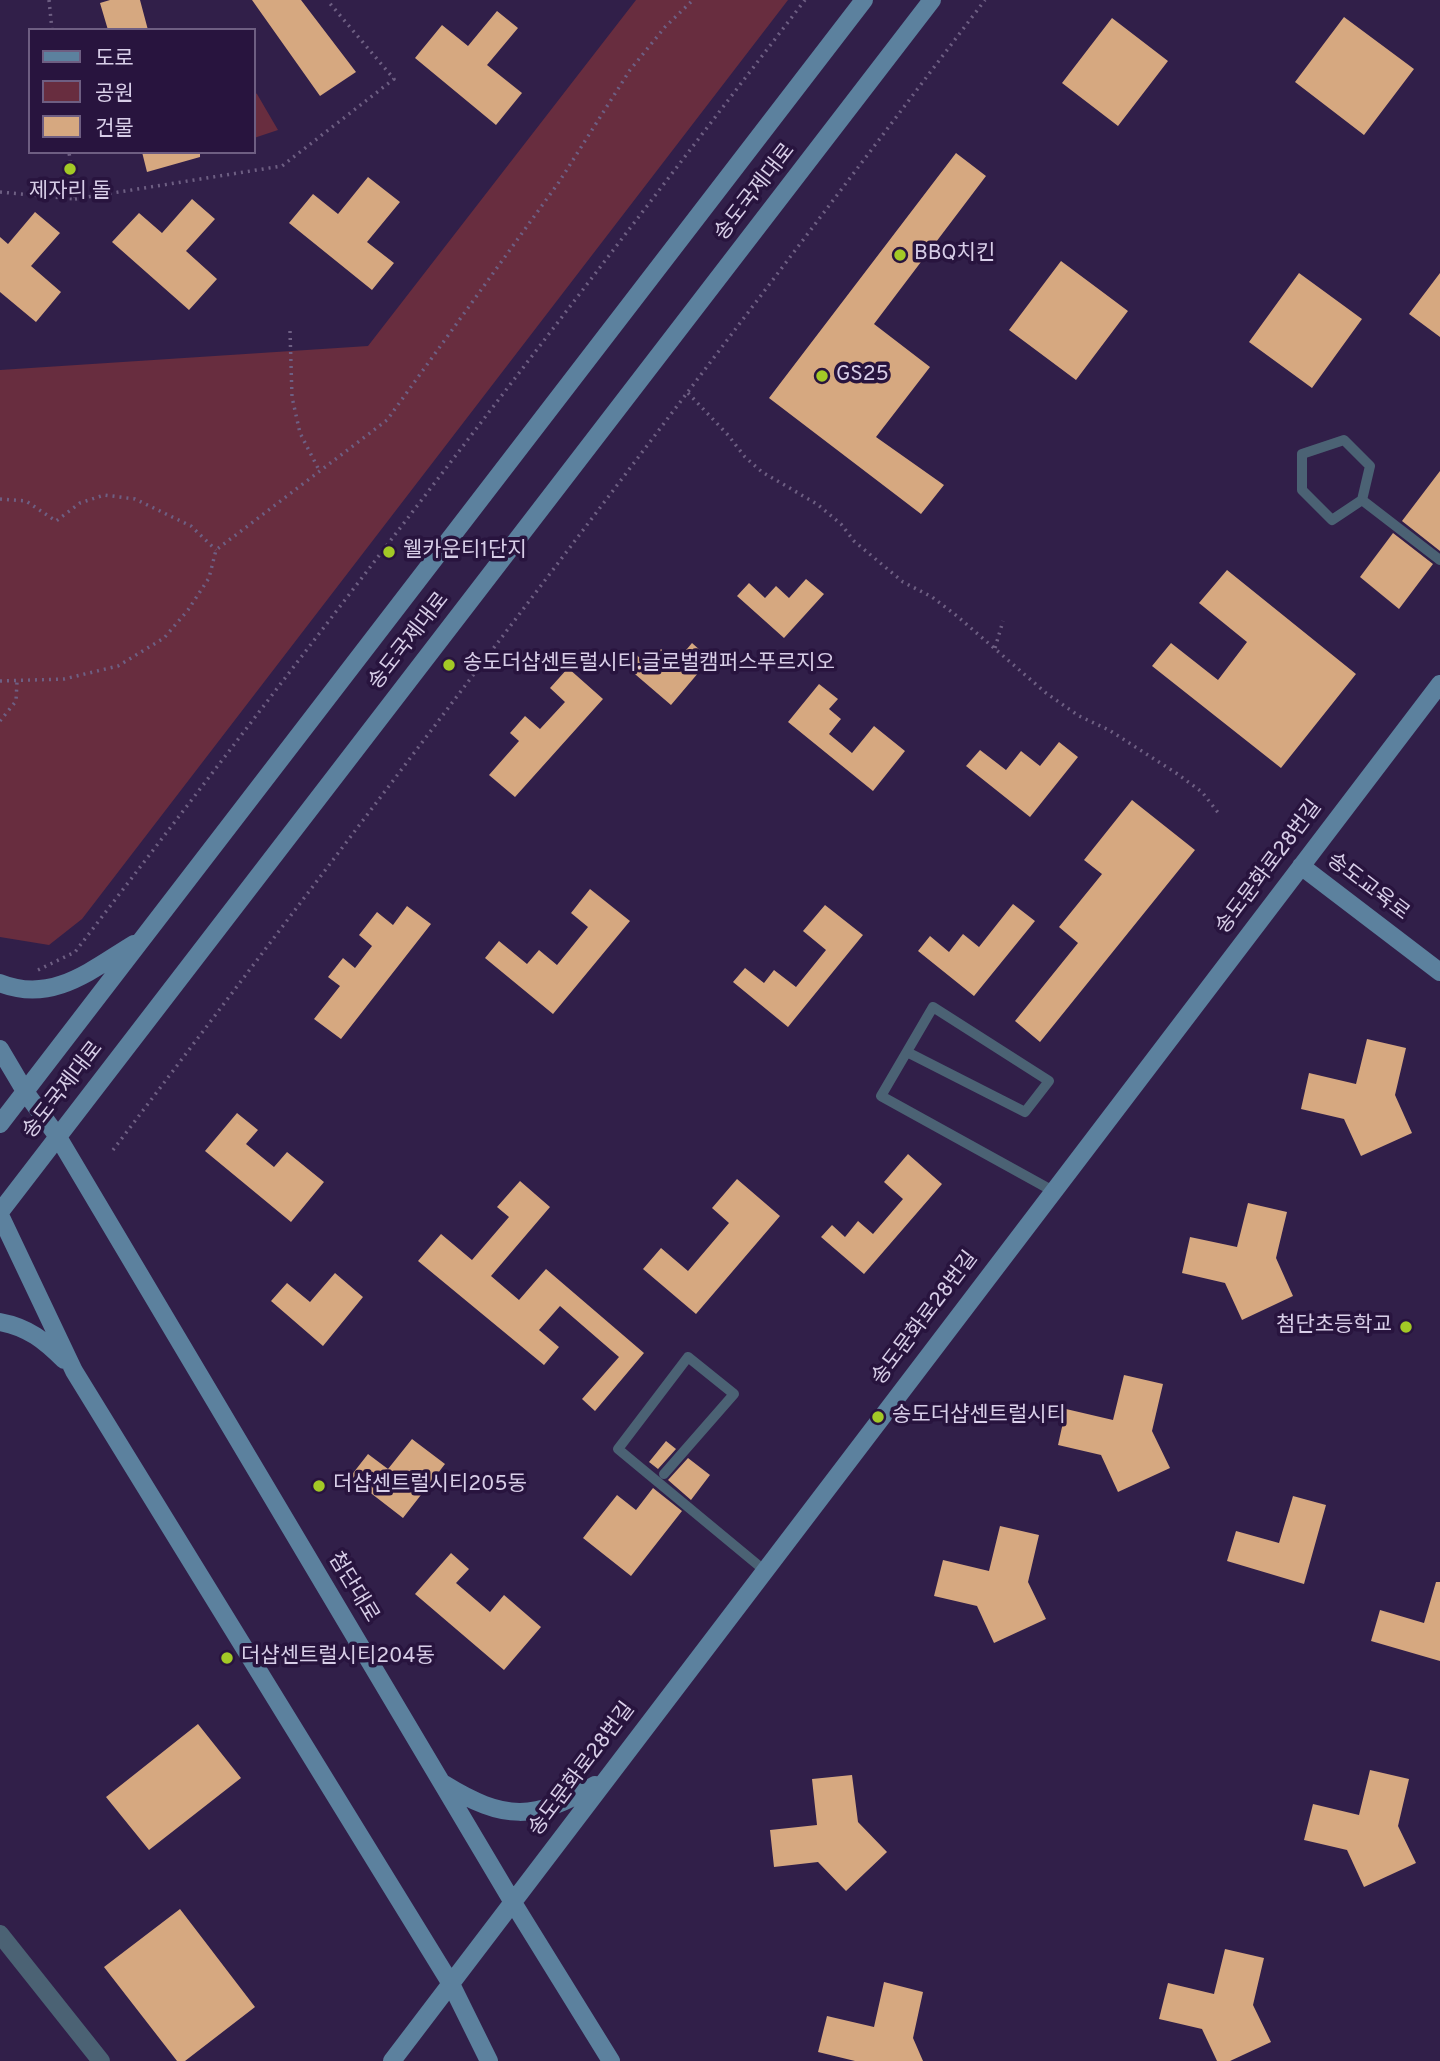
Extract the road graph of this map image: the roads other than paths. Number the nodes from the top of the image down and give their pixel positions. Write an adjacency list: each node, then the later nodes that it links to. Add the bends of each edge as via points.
1 (864, 0): 7 (main road, 송도국제대로)
2 (932, 0): 14 (main road, 송도국제대로)
3 (1362, 500): 3 (lane, via 1370,466 1344,440 1302,454 1302,490 1332,520); 4 (lane)
4 (1440, 560)
5 (1440, 684): 6 (main road, 송도문화로28번길)
6 (1301, 866): 8 (main road, 송도교육로); 15 (main road, 송도문화로28번길)
7 (144, 939): 9 (main road, via 64,985 39,991); 12 (main road, 송도국제대로)
8 (1440, 972)
9 (0, 984)
10 (0, 1049): 12 (main road, 첨단대로)
11 (907, 1052): 11 (lane, via 933,1007 1049,1081 1025,1112); 15 (lane, via 881,1096)
12 (26, 1093): 13 (main road, 송도국제대로); 14 (main road, 첨단대로)
13 (0, 1124)
14 (58, 1137): 16 (main road, 송도국제대로); 22 (main road, 첨단대로)
15 (1053, 1191): 20 (main road, 송도문화로28번길)
16 (0, 1213): 18 (main road)
17 (0, 1322): 18 (main road, via 42,1338)
18 (74, 1371): 25 (main road)
19 (664, 1474): 20 (lane, via 734,1394 688,1357 618,1449)
20 (764, 1570): 21 (main road, 송도문화로28번길)
21 (604, 1780): 22 (main road, via 569,1801 534,1812 502,1812); 23 (main road, 송도문화로28번길)
22 (441, 1783): 23 (main road, 첨단대로)
23 (512, 1901): 25 (main road, 송도문화로28번길); 29 (main road, 첨단대로)
24 (0, 1934): 26 (street)
25 (451, 1984): 27 (main road, 송도문화로28번길); 28 (main road)
26 (101, 2061)
27 (392, 2061)
28 (489, 2061)
29 (611, 2061)

